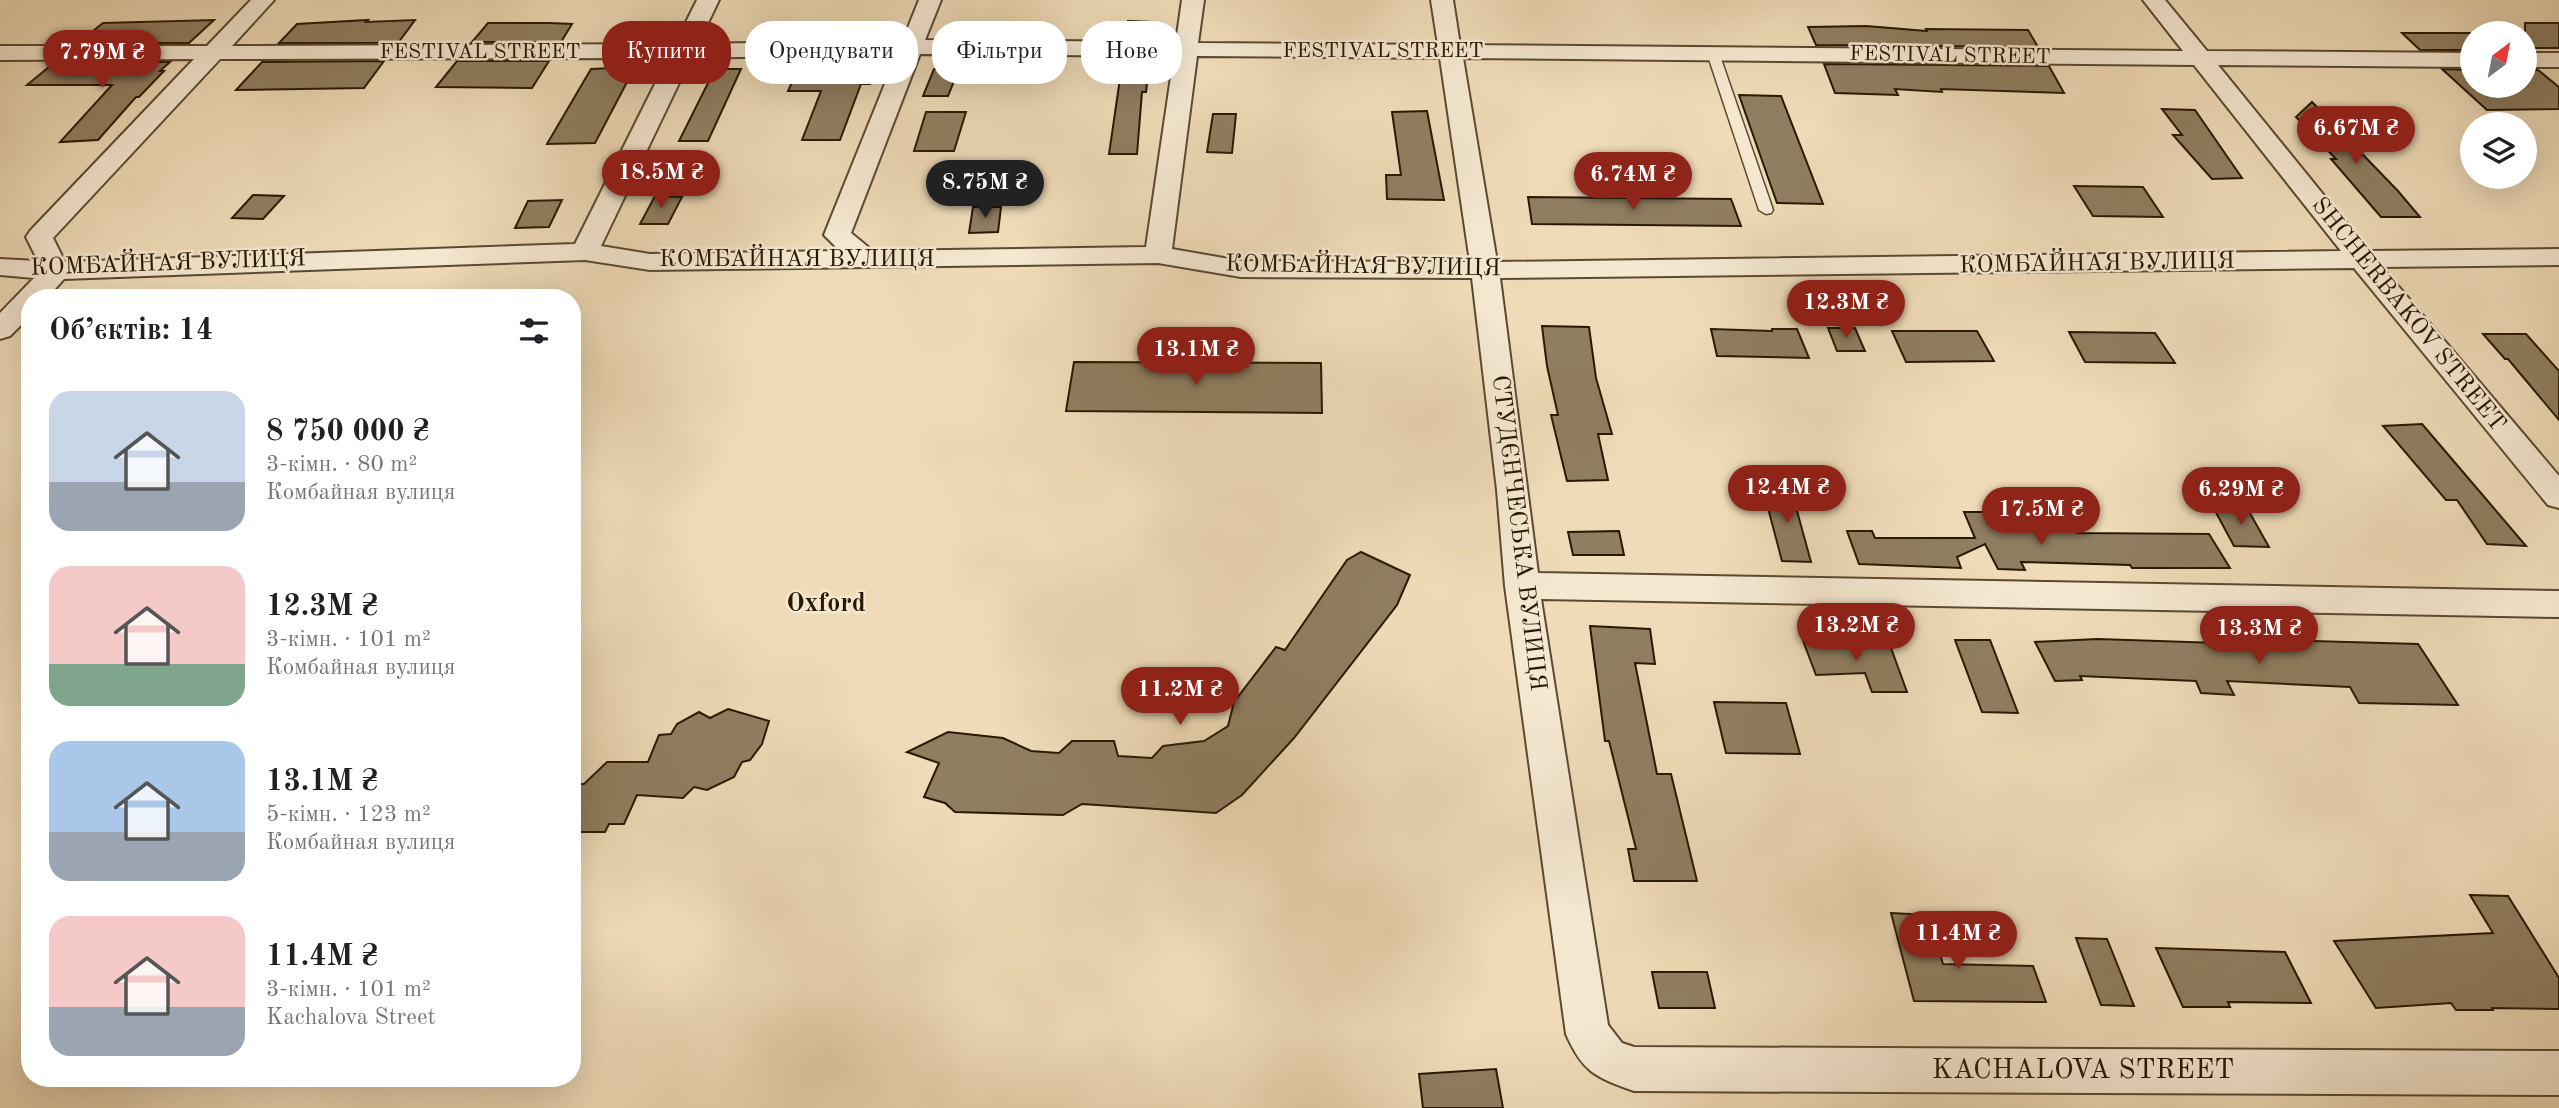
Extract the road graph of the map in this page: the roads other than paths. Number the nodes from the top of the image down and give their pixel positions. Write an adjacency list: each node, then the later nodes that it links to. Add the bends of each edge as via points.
1 (263, 0): 13 (street)
2 (708, 0): 7 (street)
3 (930, 0): 8 (street)
4 (1193, 0): 11 (street)
5 (1442, 0): 12 (street, СТУДЄНЧЕСЬКА ВУЛИЦЯ)
6 (2154, 0): 16 (street, SHCHERBAKOV STREET)
7 (697, 21)
8 (918, 33)
9 (918, 47): 11 (street, FESTIVAL STREET)
10 (602, 51): 13 (street, FESTIVAL STREET)
11 (1185, 51): 12 (street, FESTIVAL STREET); 24 (street)
12 (1450, 51): 15 (street, FESTIVAL STREET); 29 (street, СТУДЄНЧЕСЬКА ВУЛИЦЯ)
13 (214, 52): 14 (street, FESTIVAL STREET); 30 (street, via 39,237)
14 (0, 53)
15 (1713, 54): 16 (street, FESTIVAL STREET); 22 (lane)
16 (2201, 58): 17 (street, FESTIVAL STREET); 26 (street, SHCHERBAKOV STREET)
17 (2460, 60)
18 (2538, 60): 19 (street)
19 (2559, 60)
20 (666, 84): 23 (street)
21 (898, 84): 27 (street, via 837,235)
22 (1766, 210)
23 (585, 252): 27 (street, КОМБАЙНАЯ ВУЛИЦЯ, via 650,262); 30 (street, КОМБАЙНАЯ ВУЛИЦЯ)
24 (1158, 254): 27 (street, КОМБАЙНАЯ ВУЛИЦЯ); 29 (street, КОМБАЙНАЯ ВУЛИЦЯ, via 1241,268)
25 (2559, 257): 26 (street, КОМБАЙНАЯ ВУЛИЦЯ)
26 (2361, 259): 29 (street, КОМБАЙНАЯ ВУЛИЦЯ); 34 (street, SHCHERBAKOV STREET)
27 (869, 261)
28 (0, 267): 30 (street, КОМБАЙНАЯ ВУЛИЦЯ)
29 (1485, 270): 35 (street, СТУДЄНЧЕСЬКА ВУЛИЦЯ)
30 (56, 271): 31 (street)
31 (39, 289)
32 (21, 308): 33 (street)
33 (0, 330)
34 (2559, 497)
35 (1522, 586): 36 (street); 37 (street, СТУДЄНЧЕСЬКА ВУЛИЦЯ, via 1588,1034)
36 (2559, 604)
37 (1608, 1060): 38 (street, KACHALOVA STREET, via 1634,1069)
38 (2559, 1073)

